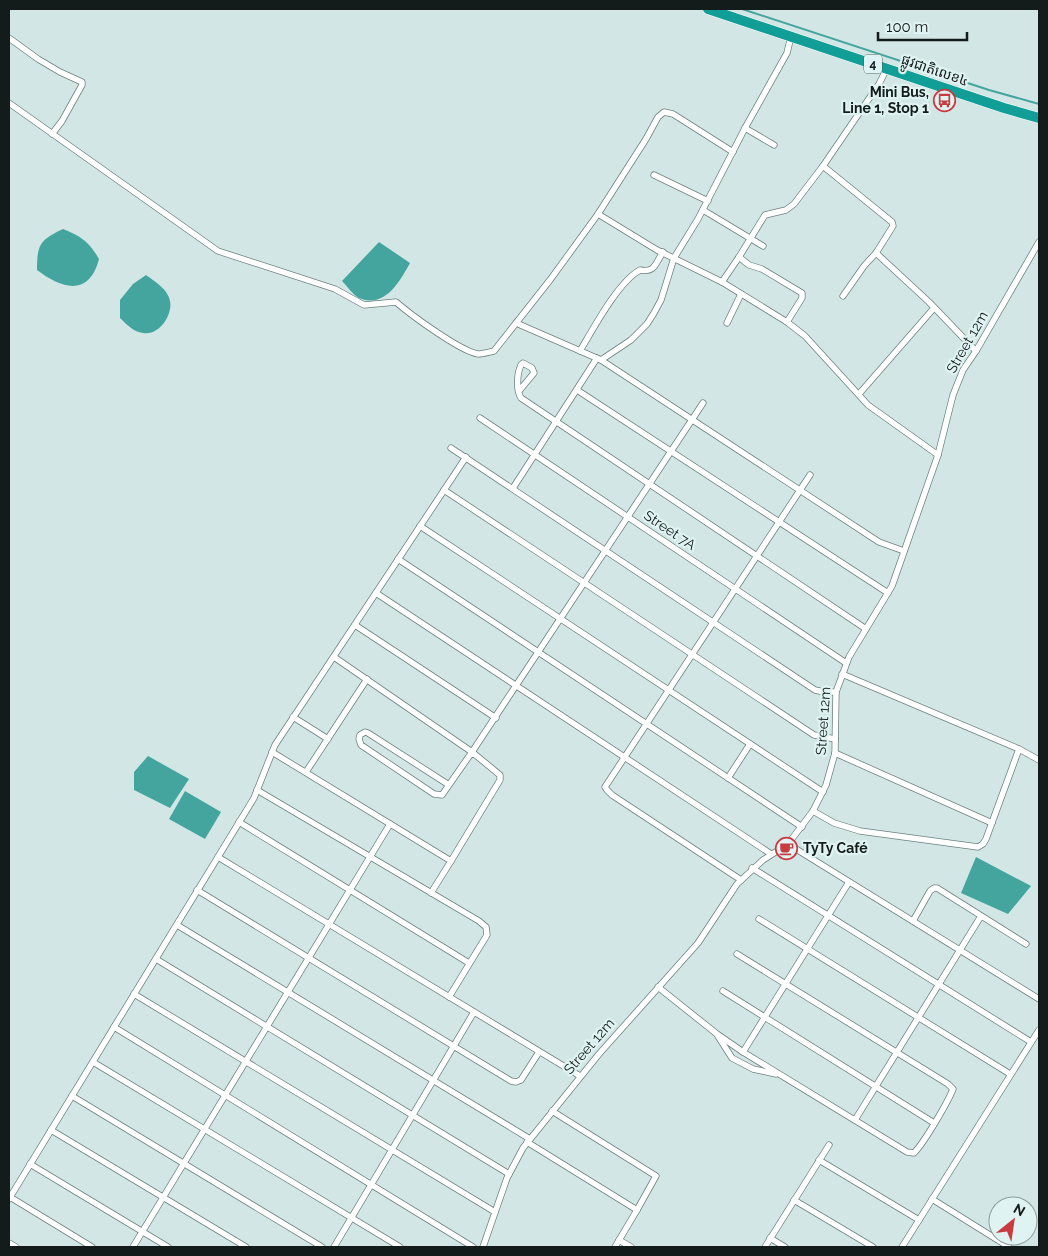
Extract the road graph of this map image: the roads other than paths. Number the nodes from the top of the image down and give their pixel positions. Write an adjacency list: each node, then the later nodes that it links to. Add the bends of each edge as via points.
1 (708, 9): 2 (highway, ផ្លូវជាតិលេខ៤ / 4)
2 (790, 36): 4 (highway, ផ្លូវជាតិលេខ៤ / 4); 7 (street, via 787,53)
3 (9, 38): 8 (street, via 38,60 82,82)
4 (886, 72): 6 (highway, ផ្លូវជាតិលេខ៤ / 4); 11 (street)
5 (9, 103): 8 (street)
6 (1039, 118)
7 (745, 128): 9 (street); 10 (street)
8 (52, 134): 28 (street, via 218,251 335,289 364,305 396,302 449,339 479,354 494,351)
9 (774, 145)
10 (733, 152): 13 (street); 15 (street, via 664,112)
11 (823, 166): 16 (street, via 794,204 786,210 766,215); 20 (street, via 892,222 893,226)
12 (654, 175): 13 (street)
13 (708, 201): 14 (street)
14 (703, 210): 16 (street); 22 (street)
15 (598, 214): 19 (street); 28 (street)
16 (750, 238): 18 (street); 21 (street)
17 (1039, 242): 31 (street, Street 12m)
18 (763, 246)
19 (662, 252): 22 (street); 30 (street, via 652,270 640,270 628,280 602,313)
20 (876, 253): 25 (street); 26 (street)
21 (739, 257): 23 (street); 27 (street, via 802,293)
22 (674, 258): 23 (street); 32 (street, via 661,300 647,324 630,340)
23 (722, 282): 24 (street)
24 (742, 294): 27 (street); 29 (street)
25 (843, 296)
26 (934, 308): 31 (street); 35 (street)
27 (787, 322): 35 (street, via 805,336)
28 (516, 323): 30 (street)
29 (728, 323)
30 (580, 351): 32 (street)
31 (976, 351): 43 (street, Street 12m, via 963,370 953,395)
32 (599, 359): 33 (street); 38 (street)
33 (577, 390): 39 (street); 41 (street)
34 (518, 391): 39 (street, via 522,398)
35 (859, 394): 43 (street, via 868,405)
36 (703, 403): 38 (street)
37 (480, 418): 42 (street, Street 7A)
38 (692, 420): 41 (street); 49 (street)
39 (556, 422): 42 (street); 46 (street)
40 (451, 448): 44 (street)
41 (671, 451): 46 (street); 51 (street)
42 (535, 455): 47 (street); 50 (street, Street 7A)
43 (938, 455): 54 (street, Street 12m)
44 (466, 457): 47 (street); 48 (street)
45 (810, 475): 49 (street)
46 (650, 484): 50 (street); 55 (street)
47 (513, 488): 53 (street)
48 (444, 490): 52 (street); 57 (street)
49 (800, 490): 51 (street); 54 (street, via 879,542)
50 (628, 517): 53 (street); 58 (street, Street 7A)
51 (779, 522): 55 (street); 60 (street)
52 (420, 526): 56 (street); 61 (street)
53 (606, 550): 57 (street); 62 (street)
54 (904, 551): 60 (street, Street 12m)
55 (757, 556): 58 (street); 64 (street)
56 (398, 559): 59 (street); 65 (street)
57 (585, 583): 61 (street); 66 (street)
58 (736, 589): 62 (street); 68 (street, Street 7A)
59 (376, 592): 63 (street); 71 (street)
60 (888, 593): 64 (street, Street 12m)
61 (561, 619): 65 (street); 72 (street)
62 (714, 622): 66 (street); 73 (street, via 815,690)
63 (355, 625): 67 (street); 75 (street)
64 (866, 629): 68 (street, Street 12m)
65 (539, 653): 71 (street); 76 (street)
66 (692, 655): 72 (street); 78 (street, via 814,735)
67 (334, 657): 70 (street); 74 (street)
68 (846, 663): 69 (street, Street 12m)
69 (842, 674): 73 (street, Street 12m); 80 (street)
70 (368, 679): 77 (street); 82 (street)
71 (517, 686): 75 (street); 84 (street)
72 (669, 690): 76 (street); 79 (street)
73 (836, 692): 78 (street, Street 12m)
74 (293, 717): 77 (street); 81 (street)
75 (496, 718): 82 (street)
76 (647, 724): 84 (street); 87 (street)
77 (328, 739): 86 (street)
78 (835, 739): 83 (street, Street 12m)
79 (750, 744): 87 (street); 90 (street)
80 (1018, 749): 85 (street); 94 (street)
81 (272, 752): 86 (street); 89 (street)
82 (472, 752): 88 (street); 100 (street, via 500,775 500,780)
83 (835, 753): 90 (street, Street 12m); 94 (street)
84 (625, 758): 97 (street); 102 (street, via 609,780 607,790)
85 (1039, 760)
86 (306, 772): 93 (street)
87 (728, 778): 95 (street)
88 (449, 785): 88 (street, via 442,795 434,794 361,746 360,735 368,733)
89 (257, 790): 92 (street); 99 (street)
90 (823, 792): 91 (street, Street 12m)
91 (814, 811): 94 (street, via 834,823 860,831 978,847 983,844); 95 (street, Street 12m)
92 (239, 822): 98 (street); 105 (street)
93 (390, 824): 99 (street); 100 (street)
94 (992, 824)
95 (802, 827): 96 (street, Street 12m)
96 (788, 844): 97 (street, Street 12m); 103 (street)
97 (771, 854): 101 (street, Street 12m)
98 (218, 857): 104 (street); 112 (street)
99 (370, 857): 105 (street); 106 (street)
100 (451, 861): 106 (street)
101 (752, 868): 102 (street, Street 12m); 107 (street)
102 (741, 880): 122 (street, Street 12m, via 698,943)
103 (849, 882): 107 (street); 110 (street)
104 (198, 890): 111 (street); 118 (street)
105 (350, 890): 112 (street); 119 (street)
106 (431, 893): 119 (street, via 486,927 487,935)
107 (828, 916): 114 (street); 121 (street)
108 (981, 916): 110 (street, via 934,888); 113 (street); 115 (street)
109 (759, 919): 114 (street)
110 (913, 921): 115 (street)
111 (177, 924): 117 (street); 124 (street)
112 (329, 924): 118 (street); 126 (street)
113 (1026, 944)
114 (808, 949): 120 (street); 129 (street)
115 (960, 950): 121 (street); 127 (street)
116 (737, 954): 120 (street)
117 (156, 958): 125 (street); 132 (street)
118 (308, 958): 124 (street); 136 (street)
119 (469, 963): 126 (street)
120 (786, 984): 130 (street); 139 (street)
121 (939, 985): 129 (street); 135 (street)
122 (658, 987): 134 (street); 143 (street, Street 12m)
123 (723, 991): 130 (street)
124 (288, 992): 132 (street); 145 (street)
125 (134, 994): 131 (street); 140 (street)
126 (449, 997): 128 (street)
127 (1039, 999)
128 (474, 1012): 136 (street); 137 (street)
129 (919, 1017): 139 (street); 142 (street)
130 (765, 1018): 138 (street); 146 (street)
131 (114, 1026): 141 (street); 147 (street)
132 (267, 1026): 140 (street); 150 (street)
133 (1039, 1030): 135 (street)
134 (717, 1034): 138 (street); 144 (street, via 732,1058 753,1069)
135 (1031, 1042): 142 (street)
136 (453, 1047): 137 (street, via 516,1082 521,1080); 145 (street)
137 (539, 1052): 143 (street)
138 (743, 1052): 144 (street)
139 (897, 1053): 146 (street); 152 (street, via 953,1089)
140 (246, 1061): 147 (street); 157 (street)
141 (93, 1062): 148 (street); 153 (street)
142 (1010, 1074): 165 (street)
143 (580, 1076): 149 (street, Street 12m)
144 (783, 1076): 151 (street)
145 (433, 1080): 150 (street); 155 (street)
146 (876, 1086): 151 (street); 152 (street)
147 (226, 1095): 153 (street); 162 (street)
148 (72, 1096): 154 (street); 160 (street)
149 (552, 1111): 155 (street, Street 12m); 167 (street, via 656,1176)
150 (412, 1115): 157 (street); 161 (street)
151 (855, 1120): 152 (street, via 907,1152 914,1153)
152 (934, 1123)
153 (205, 1129): 160 (street); 169 (street)
154 (51, 1130): 159 (street); 164 (street)
155 (529, 1141): 161 (street, Street 12m); 167 (street)
156 (828, 1145): 158 (street)
157 (392, 1150): 162 (street); 168 (street)
158 (819, 1160): 166 (street); 170 (street)
159 (30, 1164): 163 (street); 171 (street)
160 (184, 1164): 164 (street); 180 (street)
161 (509, 1174): 168 (street, Street 12m)
162 (371, 1185): 169 (street); 183 (street)
163 (9, 1198): 176 (street)
164 (163, 1198): 171 (street); 179 (street)
165 (932, 1199): 170 (street); 191 (street)
166 (794, 1200): 172 (street); 189 (street)
167 (637, 1210): 173 (street)
168 (496, 1212): 184 (street, Street 12m)
169 (352, 1218): 181 (street); 182 (street)
170 (919, 1220): 190 (street)
171 (142, 1232): 177 (street); 178 (street)
172 (770, 1238): 187 (street); 188 (street)
173 (619, 1240): 185 (street); 186 (street)
174 (9, 1243): 175 (street)
175 (16, 1247)
176 (92, 1247)
177 (133, 1247)
178 (168, 1247)
179 (246, 1247)
180 (322, 1247)
181 (334, 1247)
182 (400, 1247)
183 (473, 1247)
184 (484, 1247)
185 (615, 1247)
186 (631, 1247)
187 (765, 1247)
188 (785, 1247)
189 (873, 1247)
190 (902, 1247)
191 (1009, 1247)

